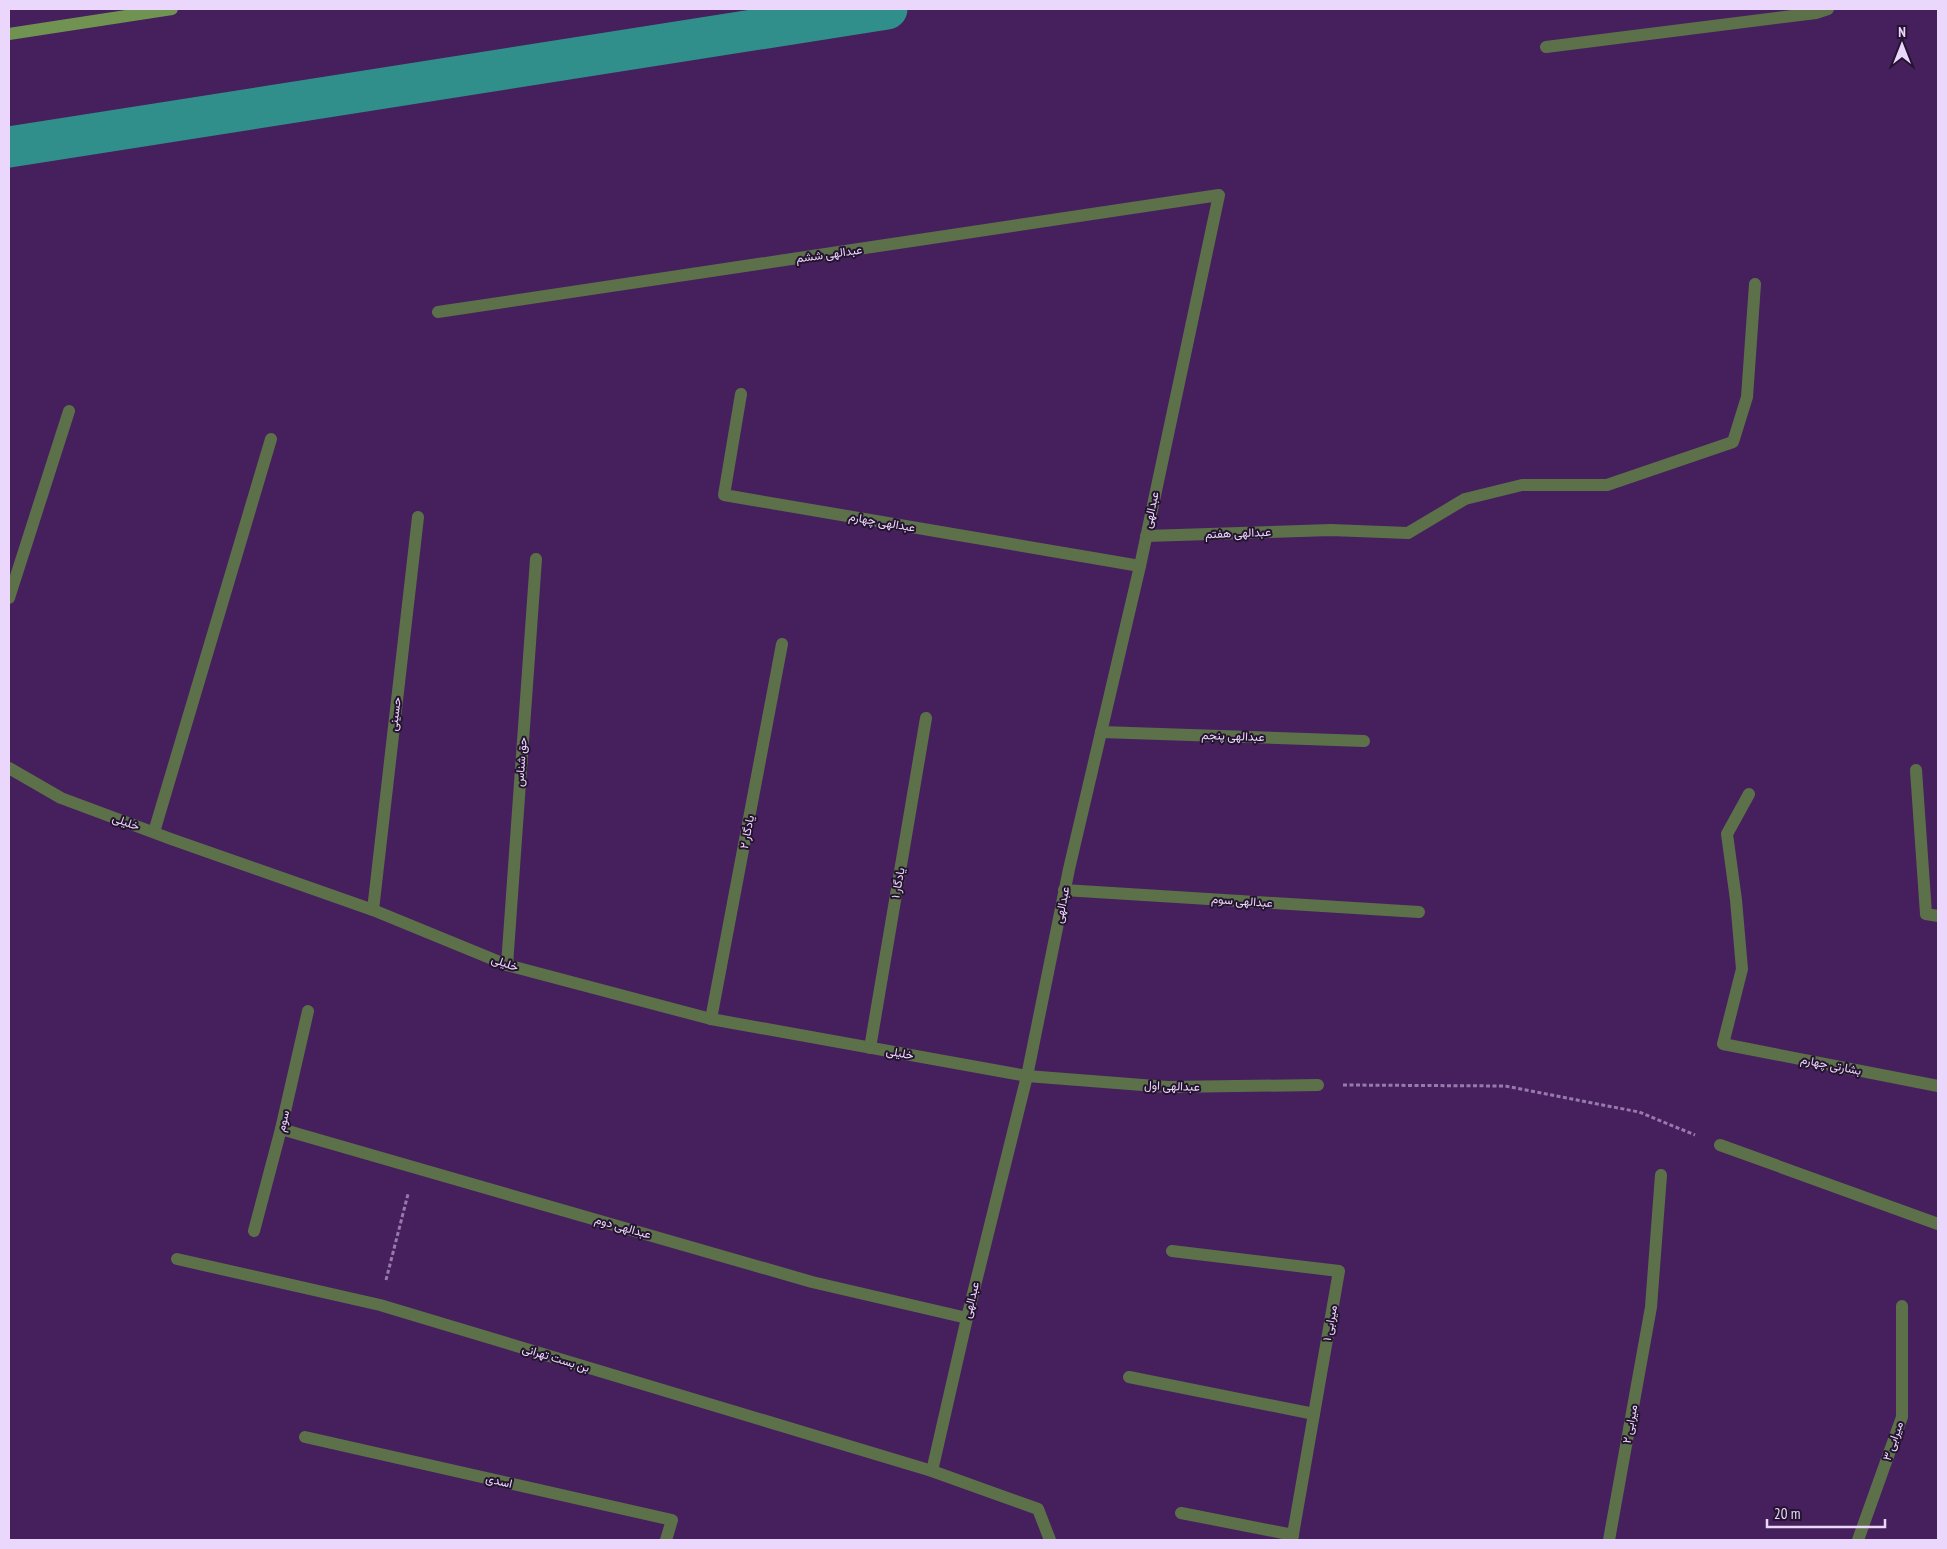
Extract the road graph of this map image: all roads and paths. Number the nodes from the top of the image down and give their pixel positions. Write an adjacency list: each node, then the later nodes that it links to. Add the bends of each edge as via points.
1 (172, 9): 3 (main road)
2 (1828, 9): 4 (street)
3 (9, 34)
4 (1546, 47)
5 (1219, 195): 7 (street, عبدالهی ششم); 12 (street, عبدالهی)
6 (1755, 284): 12 (street, عبدالهی هفتم, via 1747,397 1733,442 1607,485 1522,485 1465,499 1408,533 1331,530)
7 (438, 312)
8 (741, 394): 14 (street, عبدالهی چهارم, via 724,494)
9 (69, 411): 15 (street)
10 (271, 439): 23 (street)
11 (418, 518): 25 (street, حسینی)
12 (1146, 536): 14 (street, عبدالهی)
13 (536, 559): 28 (street, حق شناس)
14 (1140, 566): 18 (street, عبدالهی)
15 (9, 598)
16 (782, 644): 30 (street, یادگار ۲)
17 (926, 718): 31 (street, یادگار ۱)
18 (1101, 732): 19 (street, عبدالهی پنجم); 24 (street, عبدالهی)
19 (1364, 741)
20 (9, 768): 23 (street, خلیلی, via 61,798)
21 (1916, 770): 27 (street, via 1926,914)
22 (1749, 794): 34 (street, بشارتی چهارم, via 1727,834 1742,969 1723,1044)
23 (154, 832): 25 (street, خلیلی)
24 (1064, 890): 26 (street, عبدالهی سوم); 32 (street, عبدالهی)
25 (373, 910): 28 (street, خلیلی)
26 (1419, 912)
27 (1938, 916)
28 (507, 965): 30 (street, خلیلی)
29 (308, 1010): 35 (street, سوم)
30 (711, 1019): 31 (street, خلیلی)
31 (870, 1048): 32 (street, خلیلی)
32 (1027, 1076): 33 (street, عبدالهی اول, via 1168,1087); 45 (street, عبدالهی)
33 (1318, 1085): 36 (path, via 1505,1086 1640,1112)
34 (1938, 1086)
35 (281, 1129): 37 (street, عبدالهی دوم); 40 (street, سوم)
36 (1720, 1145): 39 (street)
37 (415, 1167): 43 (path); 45 (street, عبدالهی دوم, via 812,1282)
38 (1661, 1175): 54 (street, میرابی ۲, via 1652,1307)
39 (1938, 1224)
40 (254, 1231)
41 (1172, 1252): 47 (street, میرابی ۱, via 1339,1271)
42 (177, 1259): 43 (street, بن بست تهرانی)
43 (380, 1305): 49 (street, بن بست تهرانی)
44 (1902, 1306): 55 (street, میرابی ۳, via 1902,1417)
45 (967, 1318): 49 (street, عبدالهی)
46 (1129, 1376): 47 (street)
47 (1314, 1414): 51 (street, میرابی ۱)
48 (305, 1437): 52 (street, اسدی, via 672,1520)
49 (932, 1471): 53 (street, via 1038,1509)
50 (1181, 1513): 51 (street)
51 (1293, 1538)
52 (666, 1540)
53 (1050, 1540)
54 (1608, 1540)
55 (1858, 1540)

